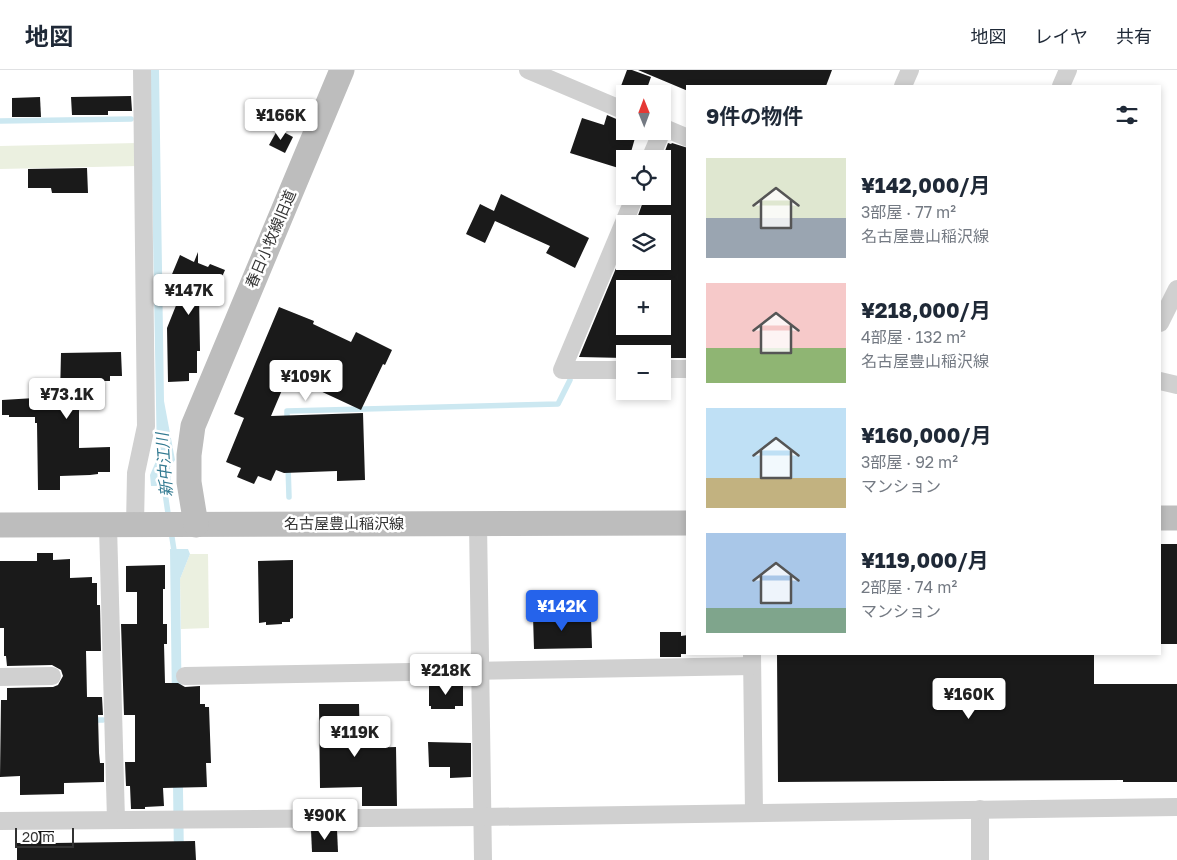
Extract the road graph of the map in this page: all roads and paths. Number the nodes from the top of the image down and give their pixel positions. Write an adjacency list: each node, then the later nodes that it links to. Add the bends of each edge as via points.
1 (142, 70): 24 (street, via 146,426 136,473)
2 (342, 70): 25 (main road, 春日小牧線旧道, via 193,426 189,455)
3 (528, 70): 8 (street)
4 (910, 70): 6 (street)
5 (1068, 70): 7 (street)
6 (903, 85)
7 (1061, 85)
8 (616, 107)
9 (671, 132): 10 (street)
10 (686, 137)
11 (631, 205): 16 (street, via 562,370)
12 (1177, 289): 13 (street)
13 (1161, 321)
14 (671, 369): 15 (street)
15 (686, 369)
16 (616, 370)
17 (1161, 381): 18 (street)
18 (1177, 385)
19 (1161, 518): 20 (main road)
20 (1177, 518)
21 (478, 523): 22 (main road, 名古屋豊山稲沢線); 25 (main road, 名古屋豊山稲沢線); 28 (street)
22 (686, 523)
23 (0, 525): 26 (main road, 名古屋豊山稲沢線)
24 (143, 525): 25 (main road, 名古屋豊山稲沢線); 26 (main road, 名古屋豊山稲沢線)
25 (193, 525)
26 (108, 526): 36 (street)
27 (752, 660): 28 (street); 34 (street)
28 (480, 671): 30 (street); 35 (street)
29 (52, 676): 31 (street)
30 (185, 676)
31 (0, 677)
32 (1177, 806): 33 (street)
33 (980, 809): 34 (street); 39 (street)
34 (754, 812): 35 (street)
35 (482, 817): 36 (street); 38 (street)
36 (116, 820): 37 (street)
37 (0, 821)
38 (482, 860)
39 (980, 860)

